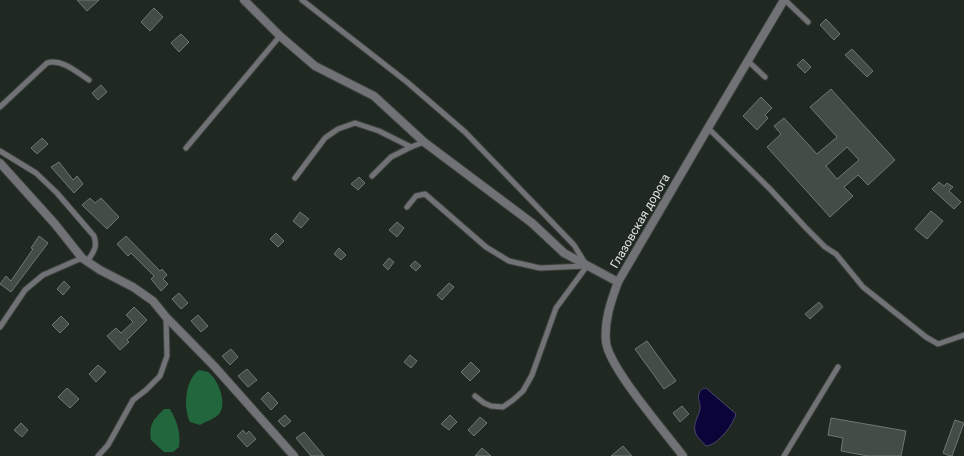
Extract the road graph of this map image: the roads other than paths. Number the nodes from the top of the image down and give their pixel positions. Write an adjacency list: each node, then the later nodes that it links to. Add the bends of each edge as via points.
1 (244, 0): 5 (street)
2 (302, 0): 20 (lane, via 407,82 465,132 574,245)
3 (785, 0): 4 (lane); 6 (street, Глазовская дорога)
4 (808, 22)
5 (280, 36): 11 (street, via 315,66 374,96); 13 (lane)
6 (749, 62): 7 (lane); 10 (street, Глазовская дорога)
7 (765, 77)
8 (89, 80): 9 (lane, via 53,61)
9 (0, 107)
10 (708, 128): 21 (street, Глазовская дорога); 24 (lane, via 825,247 836,254 863,287 893,312 938,344)
11 (424, 142): 12 (lane); 20 (street, via 532,223 564,253)
12 (411, 147): 16 (lane, via 391,157); 17 (lane, via 379,131 355,123 338,129 325,138)
13 (186, 148)
14 (0, 151): 19 (lane, via 36,173 94,236 96,248)
15 (0, 163): 19 (street)
16 (372, 176)
17 (295, 178)
18 (407, 207): 20 (lane, via 416,196 425,194 486,247 509,261 540,268)
19 (85, 260): 22 (street, via 153,301); 23 (lane, via 43,275 25,290)
20 (587, 266): 21 (street); 26 (lane, via 556,308 532,375 523,391 502,407 487,404)
21 (618, 282): 27 (street, Глазовская дорога, via 610,304 606,343 622,375)
22 (166, 317): 28 (lane, via 166,356 160,376 133,400 108,445); 29 (street, via 214,366)
23 (0, 327)
24 (964, 335)
25 (838, 367): 30 (lane)
26 (475, 396)
27 (680, 455)
28 (98, 456)
29 (294, 456)
30 (784, 456)

